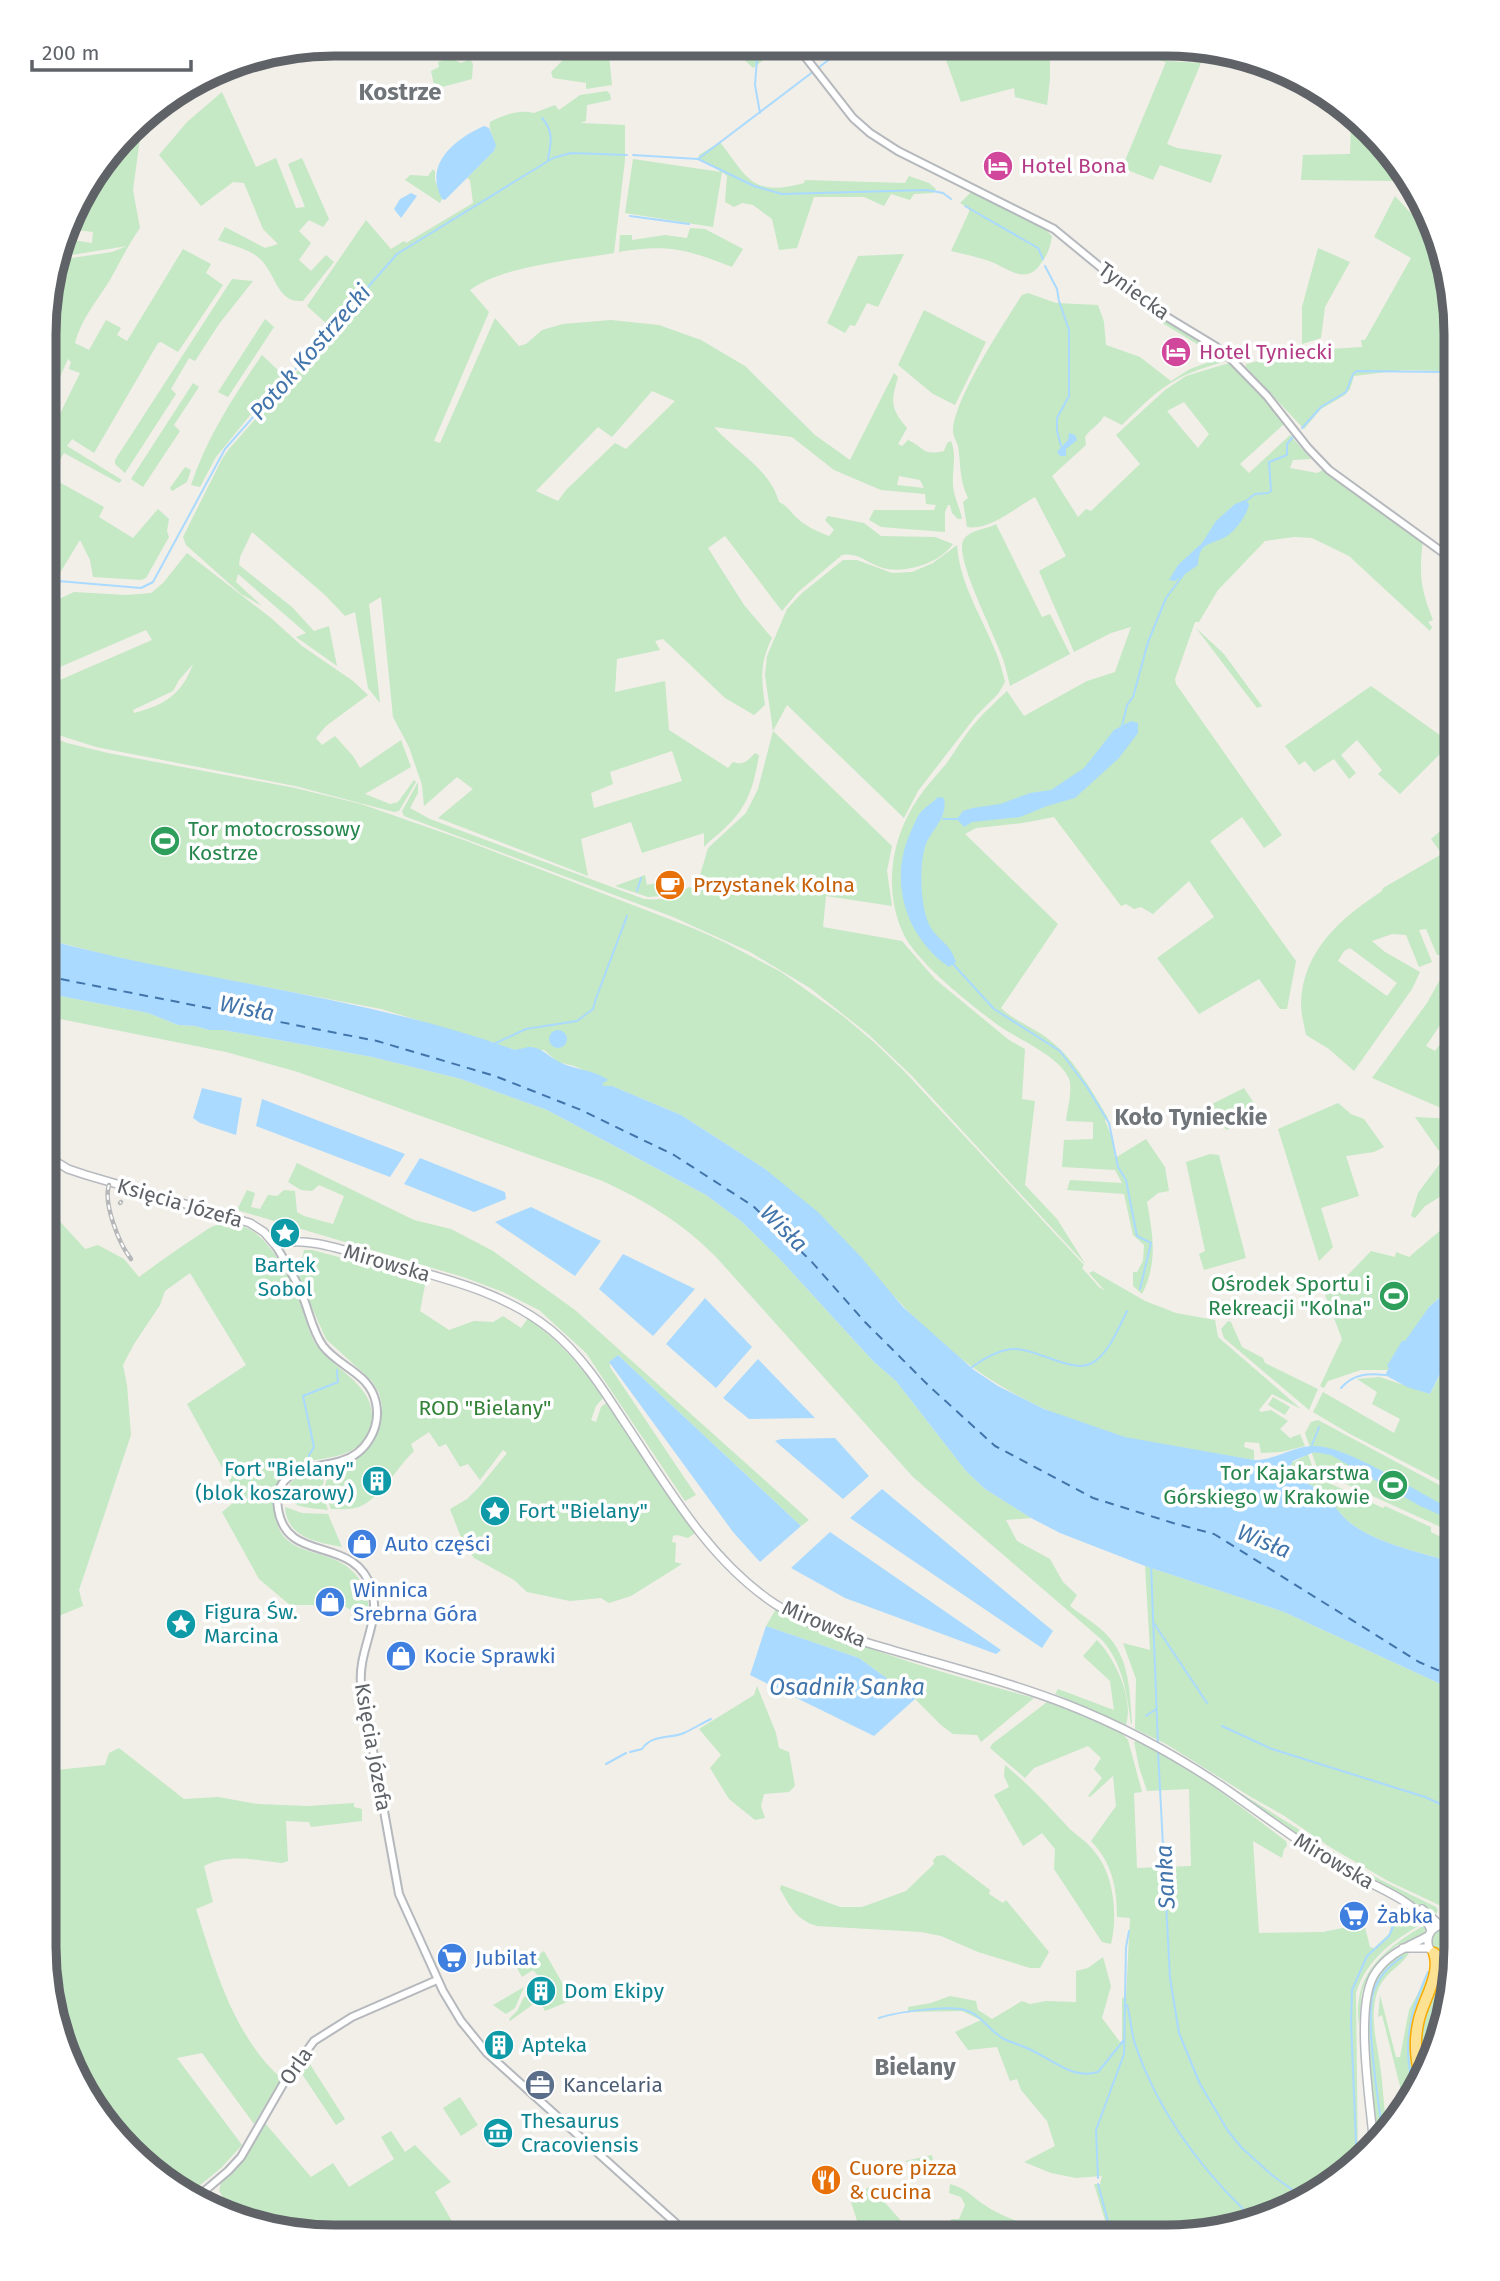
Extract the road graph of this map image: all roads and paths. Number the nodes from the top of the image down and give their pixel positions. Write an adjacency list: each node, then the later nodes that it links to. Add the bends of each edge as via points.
1 (804, 56): 2 (street, Tyniecka, via 858,123 880,141 1055,230 1144,303 1224,352 1329,470)
2 (1444, 553)
3 (56, 1162): 4 (main road, Księcia Józefa, via 86,1175 250,1223)
4 (276, 1246): 5 (main road, Mirowska, via 287,1242 328,1246 509,1302 577,1355 704,1537 745,1583 764,1597 846,1637 1048,1697 1135,1735 1219,1784 1350,1874); 13 (street, Księcia Józefa, via 302,1293 322,1344 363,1378 376,1404 374,1430 365,1446 349,1459 296,1472 284,1483 278,1507 294,1538 352,1560 373,1593 374,1617 360,1663 361,1684 399,1894)
5 (1415, 1907): 6 (main road, Mirowska); 8 (main road, Mirowska, via 1425,1916)
6 (1440, 1925): 7 (main road, Mirowska); 8 (main road)
7 (1444, 1926)
8 (1429, 1933): 9 (main road); 10 (main road)
9 (1403, 1948): 10 (main road); 16 (main road, via 1376,1971 1365,1996)
10 (1431, 1951): 11 (main road); 14 (highway, via 1436,1963)
11 (1444, 1952)
12 (1443, 1965): 14 (highway)
13 (437, 1980): 17 (street, Orla, via 352,2017 314,2041 241,2157); 18 (street, Księcia Józefa, via 461,2021 494,2061)
14 (1431, 1984): 15 (highway, via 1416,2035)
15 (1418, 2065)
16 (1373, 2133)
17 (203, 2192)
18 (678, 2225)

